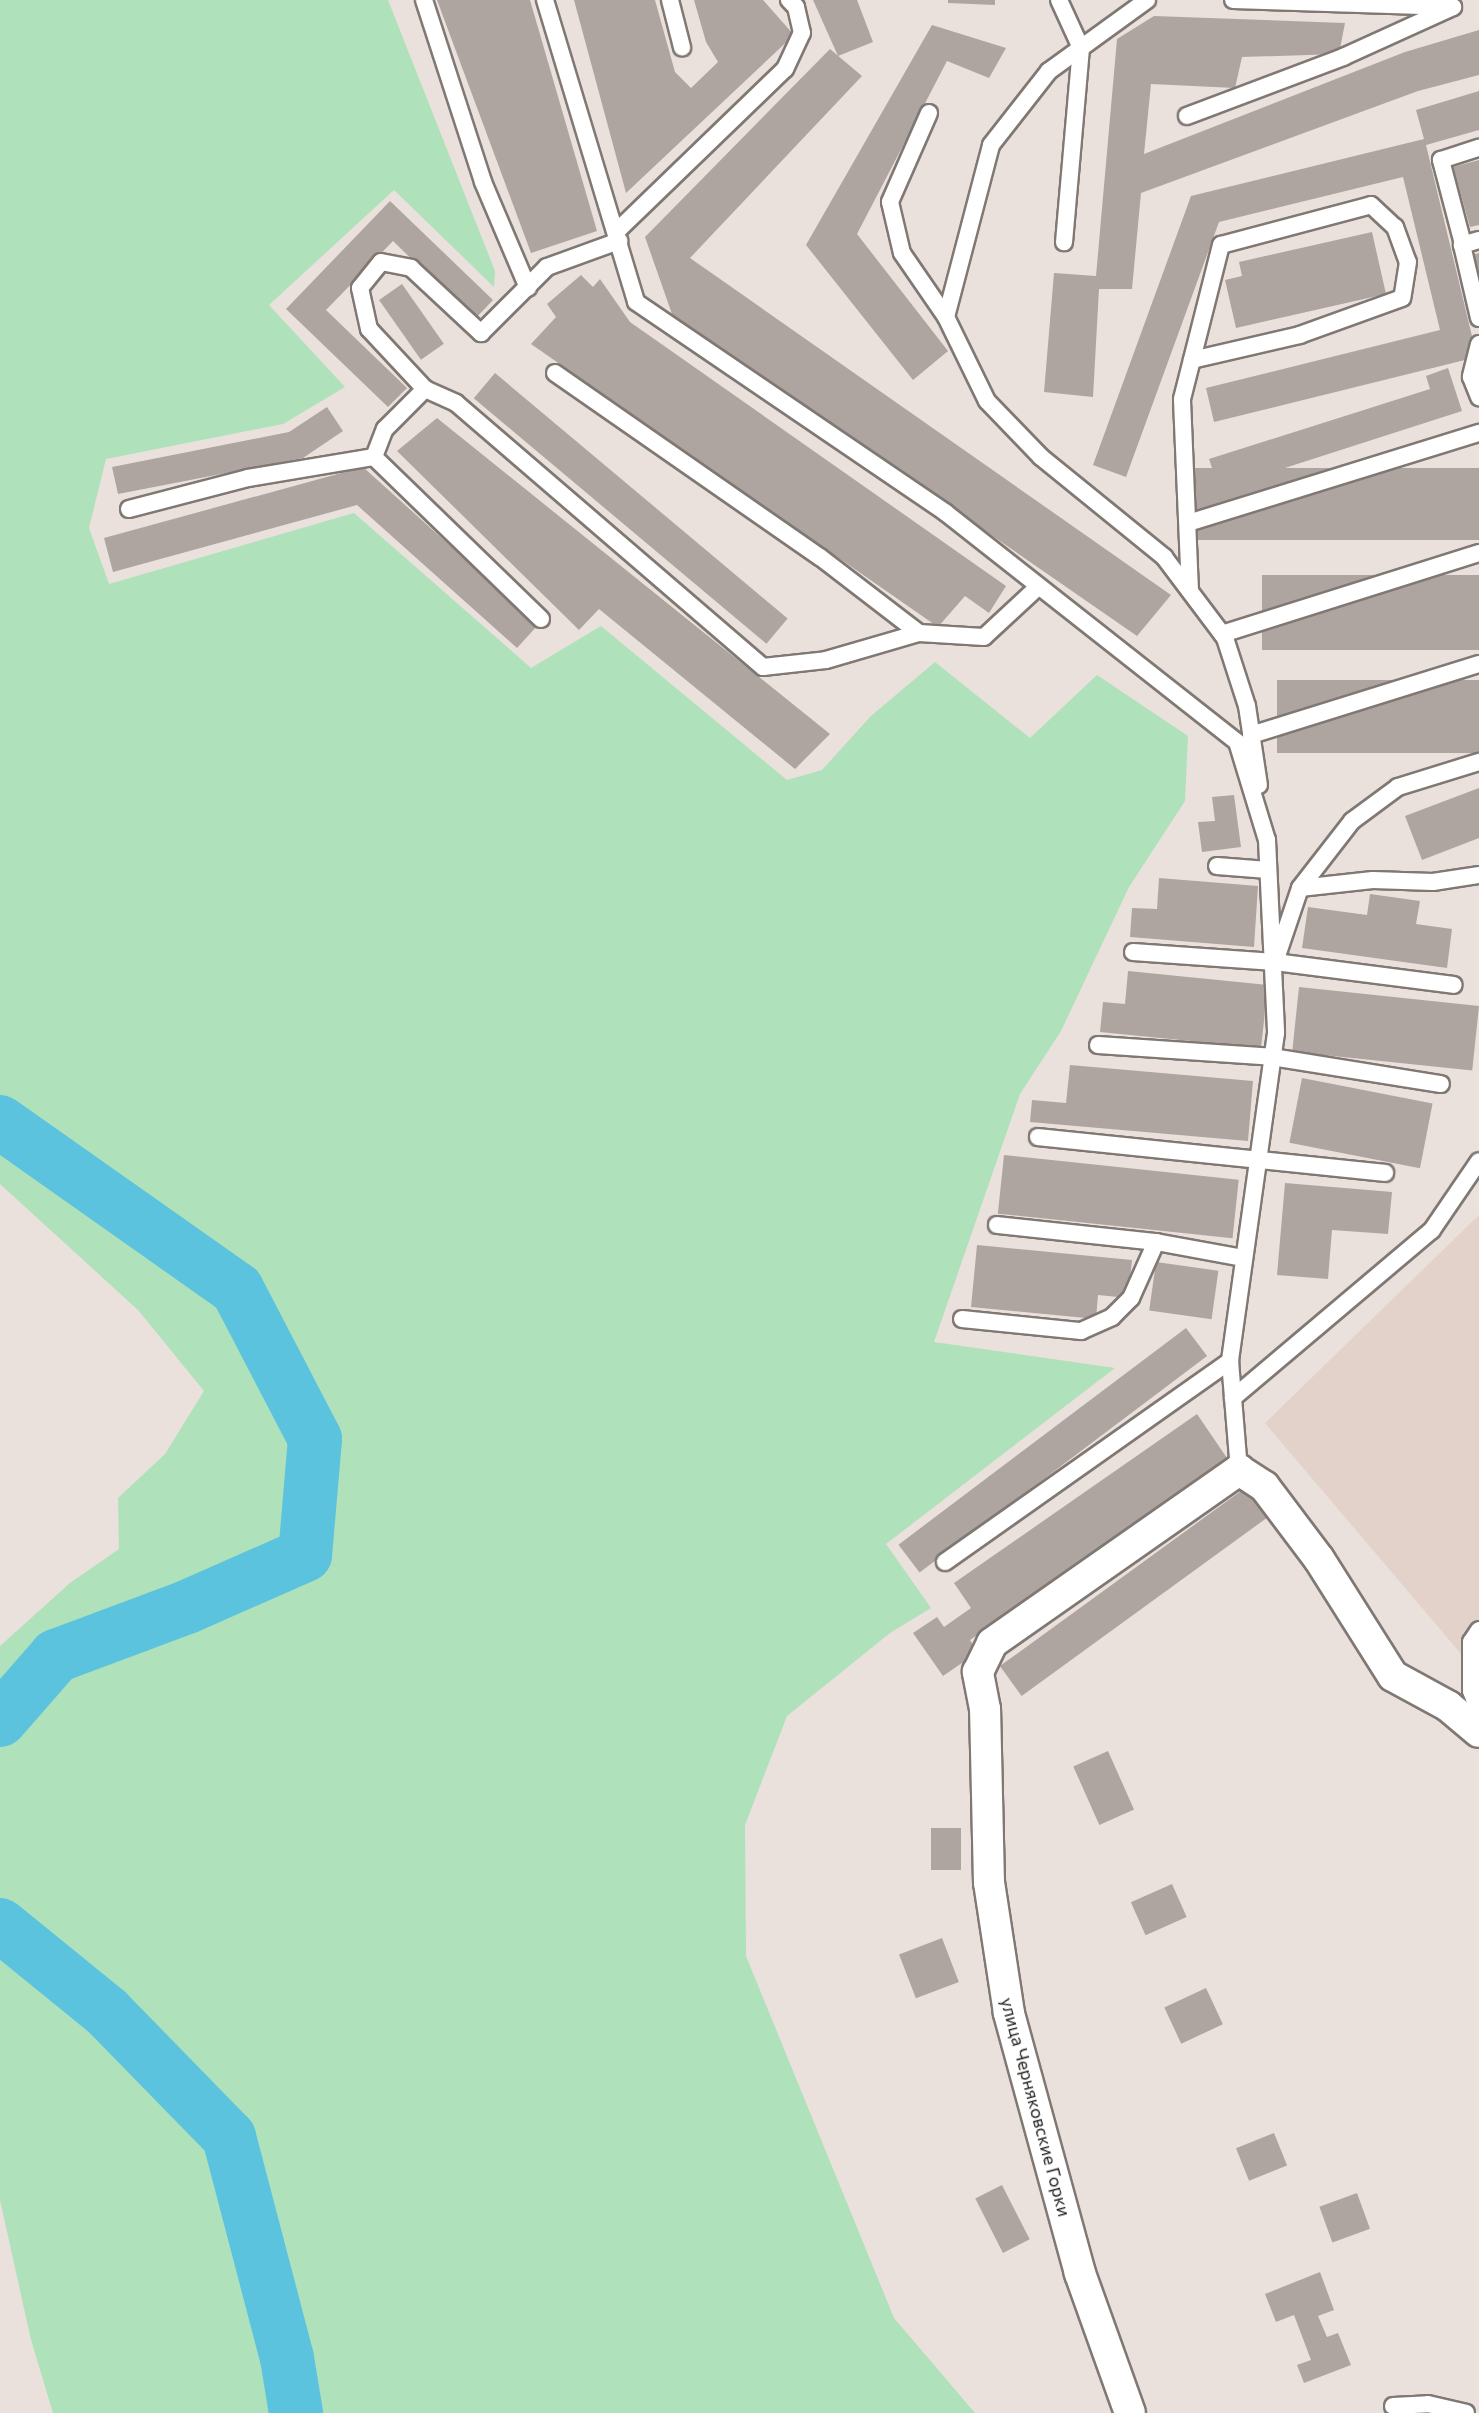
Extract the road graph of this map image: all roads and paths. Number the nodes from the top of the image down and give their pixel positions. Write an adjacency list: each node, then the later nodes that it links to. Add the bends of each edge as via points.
1 (424, 0): 17 (lane, via 483,181)
2 (545, 0): 13 (lane)
3 (670, 0): 8 (lane)
4 (789, 0): 13 (lane, via 796,7 802,33 785,69)
5 (1059, 0): 9 (lane)
6 (1147, 0): 9 (lane)
7 (1233, 0): 11 (lane, via 1452,7 1250,95)
8 (682, 47)
9 (1081, 48): 15 (lane); 18 (lane, via 1049,71 991,145)
10 (929, 113): 18 (lane, via 891,202 902,253)
11 (1187, 116)
12 (1479, 148): 16 (lane, via 1441,160)
13 (618, 237): 17 (lane, via 547,267); 30 (lane, via 636,302 946,513)
14 (1479, 240): 16 (lane)
15 (1064, 242)
16 (1463, 244): 19 (lane)
17 (528, 288): 23 (lane, via 481,333 411,268 381,262 360,288 369,329)
18 (946, 317): 31 (lane, via 988,401 1041,457 1164,557)
19 (1479, 318)
20 (1479, 344): 24 (lane, via 1471,377)
21 (1192, 360): 21 (lane, via 1221,245 1371,205 1395,227 1408,262 1402,298 1300,335); 28 (lane, via 1182,399)
22 (555, 373): 33 (lane, via 820,557)
23 (425, 389): 26 (lane, via 385,429); 33 (lane, via 456,403 763,667 825,660)
24 (1479, 397)
25 (1479, 433): 28 (lane)
26 (374, 457): 27 (lane, via 248,478); 32 (lane)
27 (129, 509)
28 (1188, 523): 31 (lane)
29 (1479, 553): 34 (lane)
30 (1038, 587): 33 (lane, via 984,637); 38 (lane, via 1237,742)
31 (1190, 591): 34 (lane)
32 (541, 619)
33 (919, 633)
34 (1222, 634): 36 (lane, via 1247,706)
35 (1479, 663): 36 (lane)
36 (1251, 735): 38 (lane)
37 (1479, 762): 42 (lane, via 1398,787 1352,821)
38 (1267, 840): 40 (lane)
39 (1217, 866): 40 (lane)
40 (1268, 870): 44 (lane)
41 (1479, 875): 42 (lane)
42 (1300, 888): 44 (lane)
43 (1133, 952): 44 (lane)
44 (1274, 962): 45 (lane); 47 (lane)
45 (1454, 985)
46 (1098, 1045): 47 (lane)
47 (1272, 1058): 48 (lane); 50 (lane)
48 (1441, 1084)
49 (1038, 1138): 50 (lane)
50 (1257, 1157): 52 (lane); 55 (lane)
51 (1479, 1161): 58 (lane, via 1432,1230)
52 (1385, 1173)
53 (997, 1225): 54 (lane)
54 (1156, 1242): 55 (lane); 56 (lane, via 1131,1298 1112,1317 1081,1331)
55 (1243, 1258): 57 (lane)
56 (962, 1319)
57 (1230, 1360): 58 (lane); 60 (lane)
58 (1233, 1398): 59 (lane)
59 (1239, 1470): 63 (street, via 1264,1486 1393,1675 1448,1706); 65 (street, улица Черняковские Горки, via 992,1643 978,1672 985,1709 989,1884 1009,2013 1080,2273)
60 (945, 1562)
61 (1479, 1630): 62 (lane, via 1471,1642 1471,1691)
62 (1479, 1712)
63 (1479, 1732)
64 (1393, 2406): 66 (lane, via 1428,2404)
65 (1130, 2413)
66 (1466, 2413)

